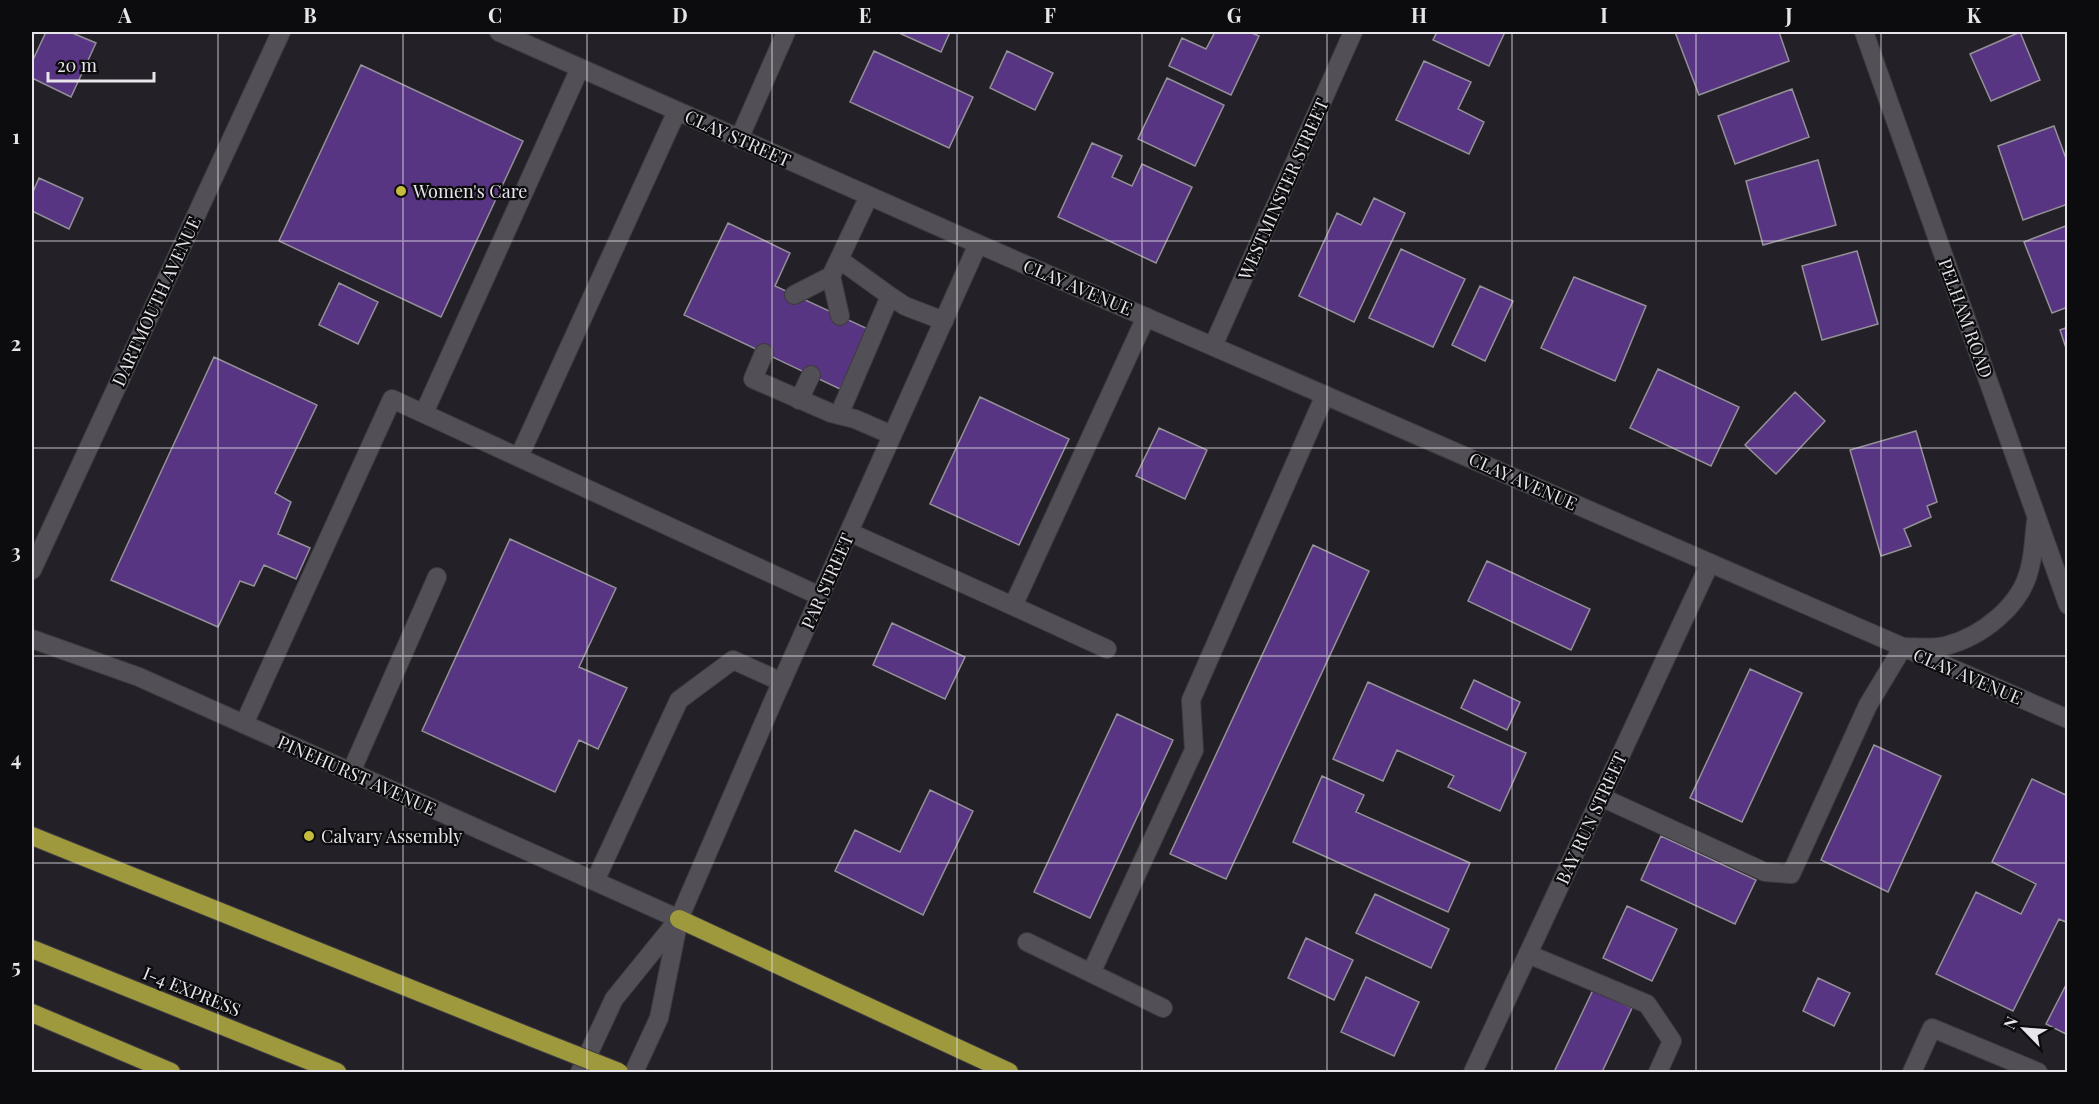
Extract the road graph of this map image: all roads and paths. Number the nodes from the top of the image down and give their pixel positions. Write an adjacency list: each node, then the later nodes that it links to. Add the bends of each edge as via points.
1 (281, 32): 29 (street, DARTMOUTH AVENUE)
2 (499, 32): 6 (street, CLAY STREET)
3 (786, 32): 8 (street)
4 (1353, 32): 17 (street, WESTMINSTER STREET)
5 (1864, 32): 26 (street, PELHAM ROAD)
6 (580, 68): 7 (street, CLAY STREET); 22 (street)
7 (677, 111): 8 (street, CLAY STREET); 25 (street)
8 (739, 139): 9 (street, CLAY STREET)
9 (869, 196): 10 (street, CLAY STREET); 11 (street)
10 (978, 244): 15 (street, CLAY AVENUE); 16 (street, PAR STREET)
11 (835, 268): 12 (street); 13 (street); 14 (street)
12 (794, 295)
13 (890, 296): 16 (street); 23 (street)
14 (840, 316)
15 (1146, 317): 17 (street, CLAY AVENUE); 33 (street)
16 (944, 321): 24 (street, PAR STREET)
17 (1213, 346): 20 (street, CLAY AVENUE)
18 (764, 353): 21 (street, via 753,379)
19 (811, 375): 21 (street)
20 (1325, 395): 28 (street, CLAY AVENUE); 48 (street, via 1191,700 1194,750)
21 (799, 399): 23 (street)
22 (424, 413): 25 (street); 39 (street, via 392,399)
23 (839, 415): 24 (street)
24 (892, 435): 27 (street, PAR STREET)
25 (519, 457): 31 (street)
26 (2036, 516): 32 (street, PELHAM ROAD); 35 (street, via 2030,569 2010,606 1967,638 1942,647)
27 (849, 532): 31 (street, PAR STREET); 33 (street)
28 (1710, 563): 35 (street, CLAY AVENUE); 41 (street, BAY RUN STREET)
29 (32, 570)
30 (437, 577): 40 (street)
31 (820, 596): 37 (street, PAR STREET)
32 (2067, 605)
33 (1013, 606): 36 (street)
34 (32, 639): 39 (street, PINEHURST AVENUE, via 139,677)
35 (1903, 647): 38 (street, CLAY AVENUE); 41 (street, via 1868,705 1791,874 1765,872)
36 (1107, 649)
37 (782, 682): 43 (street, via 733,660 679,700); 44 (street, PAR STREET)
38 (2067, 718)
39 (244, 724): 40 (street, PINEHURST AVENUE)
40 (351, 772): 43 (street, PINEHURST AVENUE)
41 (1601, 797): 47 (street, BAY RUN STREET)
42 (32, 836): 54 (highway, bridge)
43 (595, 881): 44 (street, PINEHURST AVENUE)
44 (680, 919): 53 (street, PAR STREET, via 614,999); 55 (street, PAR STREET, via 659,1017); 56 (highway)
45 (1028, 942): 48 (street)
46 (32, 949): 52 (highway, I-4 EXPRESS)
47 (1528, 954): 57 (street, BAY RUN STREET); 58 (street, via 1647,1004 1672,1041)
48 (1091, 973): 49 (street)
49 (1163, 1008)
50 (32, 1013): 51 (highway)
51 (171, 1072)
52 (337, 1072)
53 (580, 1072)
54 (619, 1072)
55 (634, 1072)
56 (1009, 1072)
57 (1473, 1072)
58 (1658, 1072)
59 (1912, 1072): 60 (street, via 1932,1028)
60 (2038, 1072)

